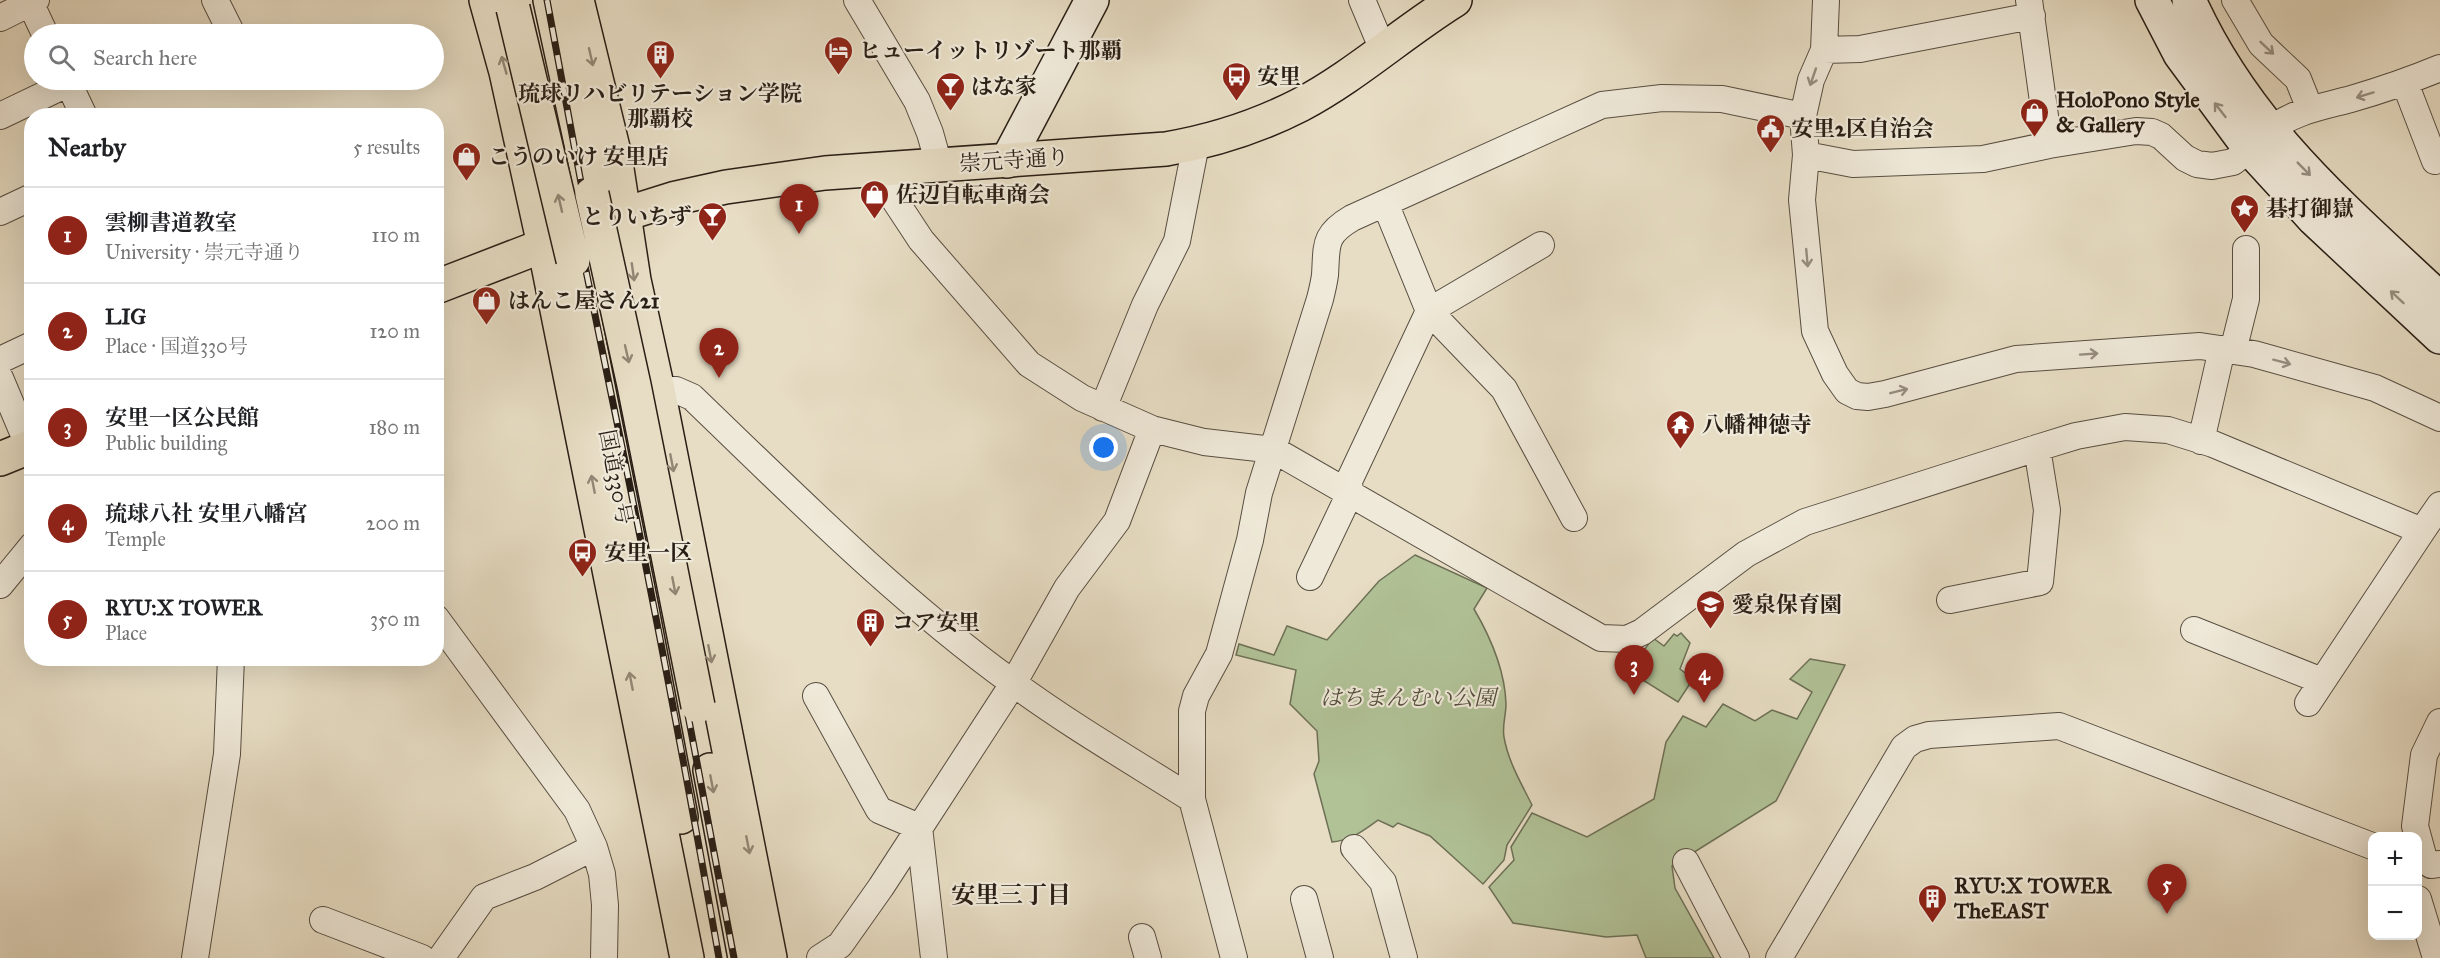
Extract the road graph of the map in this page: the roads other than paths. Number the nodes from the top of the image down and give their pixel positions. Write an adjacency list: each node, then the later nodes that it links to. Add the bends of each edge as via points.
1 (215, 0): 18 (street)
2 (481, 0): 15 (main road)
3 (550, 0): 92 (main road, 国道330号, one-way to 92, bridge, via 634,385)
4 (577, 0): 40 (main road, one-way to 40)
5 (857, 0): 35 (street, via 917,101)
6 (1092, 0): 34 (main road)
7 (1362, 0): 19 (street)
8 (1455, 0): 19 (main road, 崇元寺通り)
9 (1826, 0): 20 (street)
10 (2152, 0): 29 (main road, one-way to 10, via 2180,54)
11 (2189, 0): 29 (main road)
12 (2235, 0): 26 (street, one-way to 26, via 2261,44 2298,79)
13 (32, 1): 16 (street); 17 (street)
14 (2031, 8): 20 (street, via 1860,50); 31 (street)
15 (501, 10): 42 (main road, one-way to 15, via 506,72); 91 (main road, 国道330号, one-way to 15, bridge, via 663,713 573,260)
16 (0, 18)
17 (41, 24)
18 (227, 24)
19 (1383, 50): 30 (main road, 崇元寺通り, via 1302,104 1243,130)
20 (1824, 50): 28 (street, one-way to 28, via 1811,80)
21 (2440, 68): 22 (street)
22 (2405, 83): 26 (street, one-way to 26); 33 (street, via 2435,161)
23 (51, 90): 27 (street)
24 (72, 90): 25 (street)
25 (80, 108)
26 (2310, 109): 29 (street, via 2283,120)
27 (0, 116)
28 (1803, 116): 32 (street); 38 (street, via 1722,99 1662,98 1602,105)
29 (2259, 139): 31 (street, via 2233,162 2212,166 2185,158 2152,132); 45 (main road, one-way to 45, via 2333,199); 47 (main road, one-way to 29, via 2314,219)
30 (1196, 144): 34 (main road, 崇元寺通り); 53 (street, via 1176,241)
31 (2049, 145): 32 (street, via 1983,159 1854,164)
32 (1806, 155): 49 (street, one-way to 49, via 1802,200 1815,331 1834,374 1847,391 1857,396 1886,394 2016,358 2200,346)
33 (2440, 159)
34 (1007, 161): 35 (main road, 崇元寺通り)
35 (939, 165): 36 (main road, 崇元寺通り)
36 (878, 169): 40 (main road, 崇元寺通り, via 746,183); 53 (street, via 921,240 1029,364)
37 (24, 201): 39 (street)
38 (1385, 203): 46 (street); 59 (street, via 1338,226 1329,236 1320,299)
39 (0, 212)
40 (625, 214): 42 (main road, 崇元寺通り); 52 (main road, one-way to 52, via 634,280)
41 (1540, 244): 46 (street)
42 (544, 245): 44 (main road, 崇元寺通り); 90 (main road, one-way to 42)
43 (2246, 249): 49 (street, via 2246,299)
44 (444, 284)
45 (2440, 299)
46 (1429, 311): 60 (street, via 1349,481); 62 (street, via 1504,389)
47 (2440, 337)
48 (24, 349): 50 (street)
49 (2228, 350): 54 (street, one-way to 54, via 2375,388); 56 (street)
50 (0, 360)
51 (0, 378): 58 (street)
52 (658, 390): 72 (street, via 676,390 692,397 836,535); 93 (main road, one-way to 93)
53 (1103, 408): 55 (street)
54 (2440, 418)
55 (1152, 429): 59 (street, via 1204,442); 72 (street, via 1117,521 1067,588)
56 (2201, 441): 57 (street, via 2168,430 2124,427); 63 (street)
57 (2037, 448): 60 (street, via 1805,522 1746,554 1642,632 1616,640 1601,638 1574,624); 67 (street, via 2047,510 2040,582)
58 (20, 450)
59 (1274, 450): 60 (street); 76 (street, via 1259,493 1219,654 1192,711)
60 (1350, 493): 65 (street)
61 (2440, 505): 63 (street)
62 (1574, 518)
63 (2422, 531): 71 (street)
64 (24, 556): 66 (street)
65 (1310, 577)
66 (0, 585)
67 (1950, 600)
68 (444, 629): 79 (street, via 566,794)
69 (2194, 630): 71 (street)
70 (231, 666): 86 (street, via 227,754)
71 (2322, 681): 74 (street)
72 (1013, 684): 76 (street); 77 (street)
73 (816, 696): 77 (street, via 879,810)
74 (2308, 703)
75 (2440, 722): 82 (street, via 2424,755 2415,826 2424,859 2431,865)
76 (1192, 799): 96 (street)
77 (919, 827): 94 (street, via 840,945); 95 (street)
78 (2368, 844): 100 (street, via 2058,726 1929,735 1904,747)
79 (594, 847): 88 (street, via 484,897); 89 (street, via 605,904)
80 (1354, 848): 98 (street, via 1383,882)
81 (1686, 862): 99 (street)
82 (2440, 864)
83 (1304, 899): 97 (street)
84 (2422, 912): 101 (street)
85 (323, 920): 87 (street)
86 (195, 958)
87 (422, 958)
88 (441, 958)
89 (604, 958)
90 (687, 958)
91 (706, 958)
92 (745, 958)
93 (770, 958)
94 (820, 958)
95 (934, 958)
96 (1234, 958)
97 (1320, 958)
98 (1404, 958)
99 (1736, 958)
100 (1779, 958)
101 (2436, 958)

